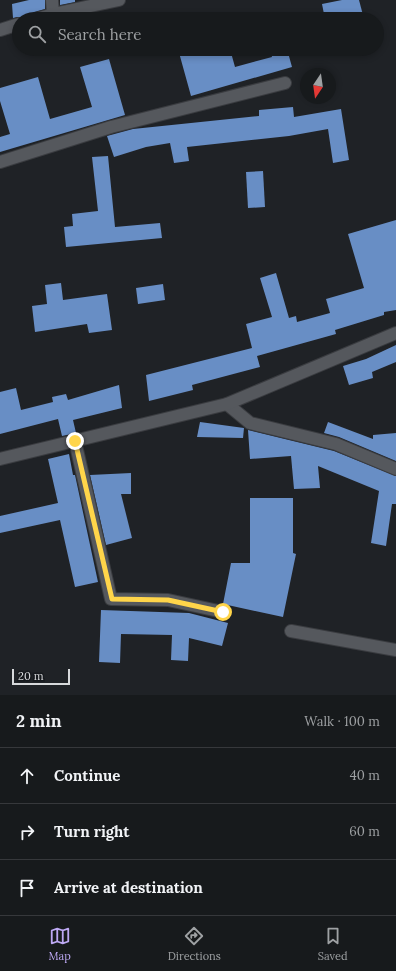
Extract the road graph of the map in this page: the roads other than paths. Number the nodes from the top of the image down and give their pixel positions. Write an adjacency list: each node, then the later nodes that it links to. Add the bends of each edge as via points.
1 (52, 0): 3 (street)
2 (118, 0): 4 (street)
3 (53, 12)
4 (62, 12)
5 (12, 26): 6 (street)
6 (0, 30)
7 (285, 83): 8 (street, via 111,127)
8 (0, 162)
9 (396, 332): 10 (street)
10 (227, 404): 11 (street); 13 (street, via 250,423 336,444)
11 (75, 441): 12 (street); 14 (street, via 112,599 168,600)
12 (0, 459)
13 (396, 470)
14 (223, 612)
15 (291, 631): 16 (street)
16 (396, 650)

